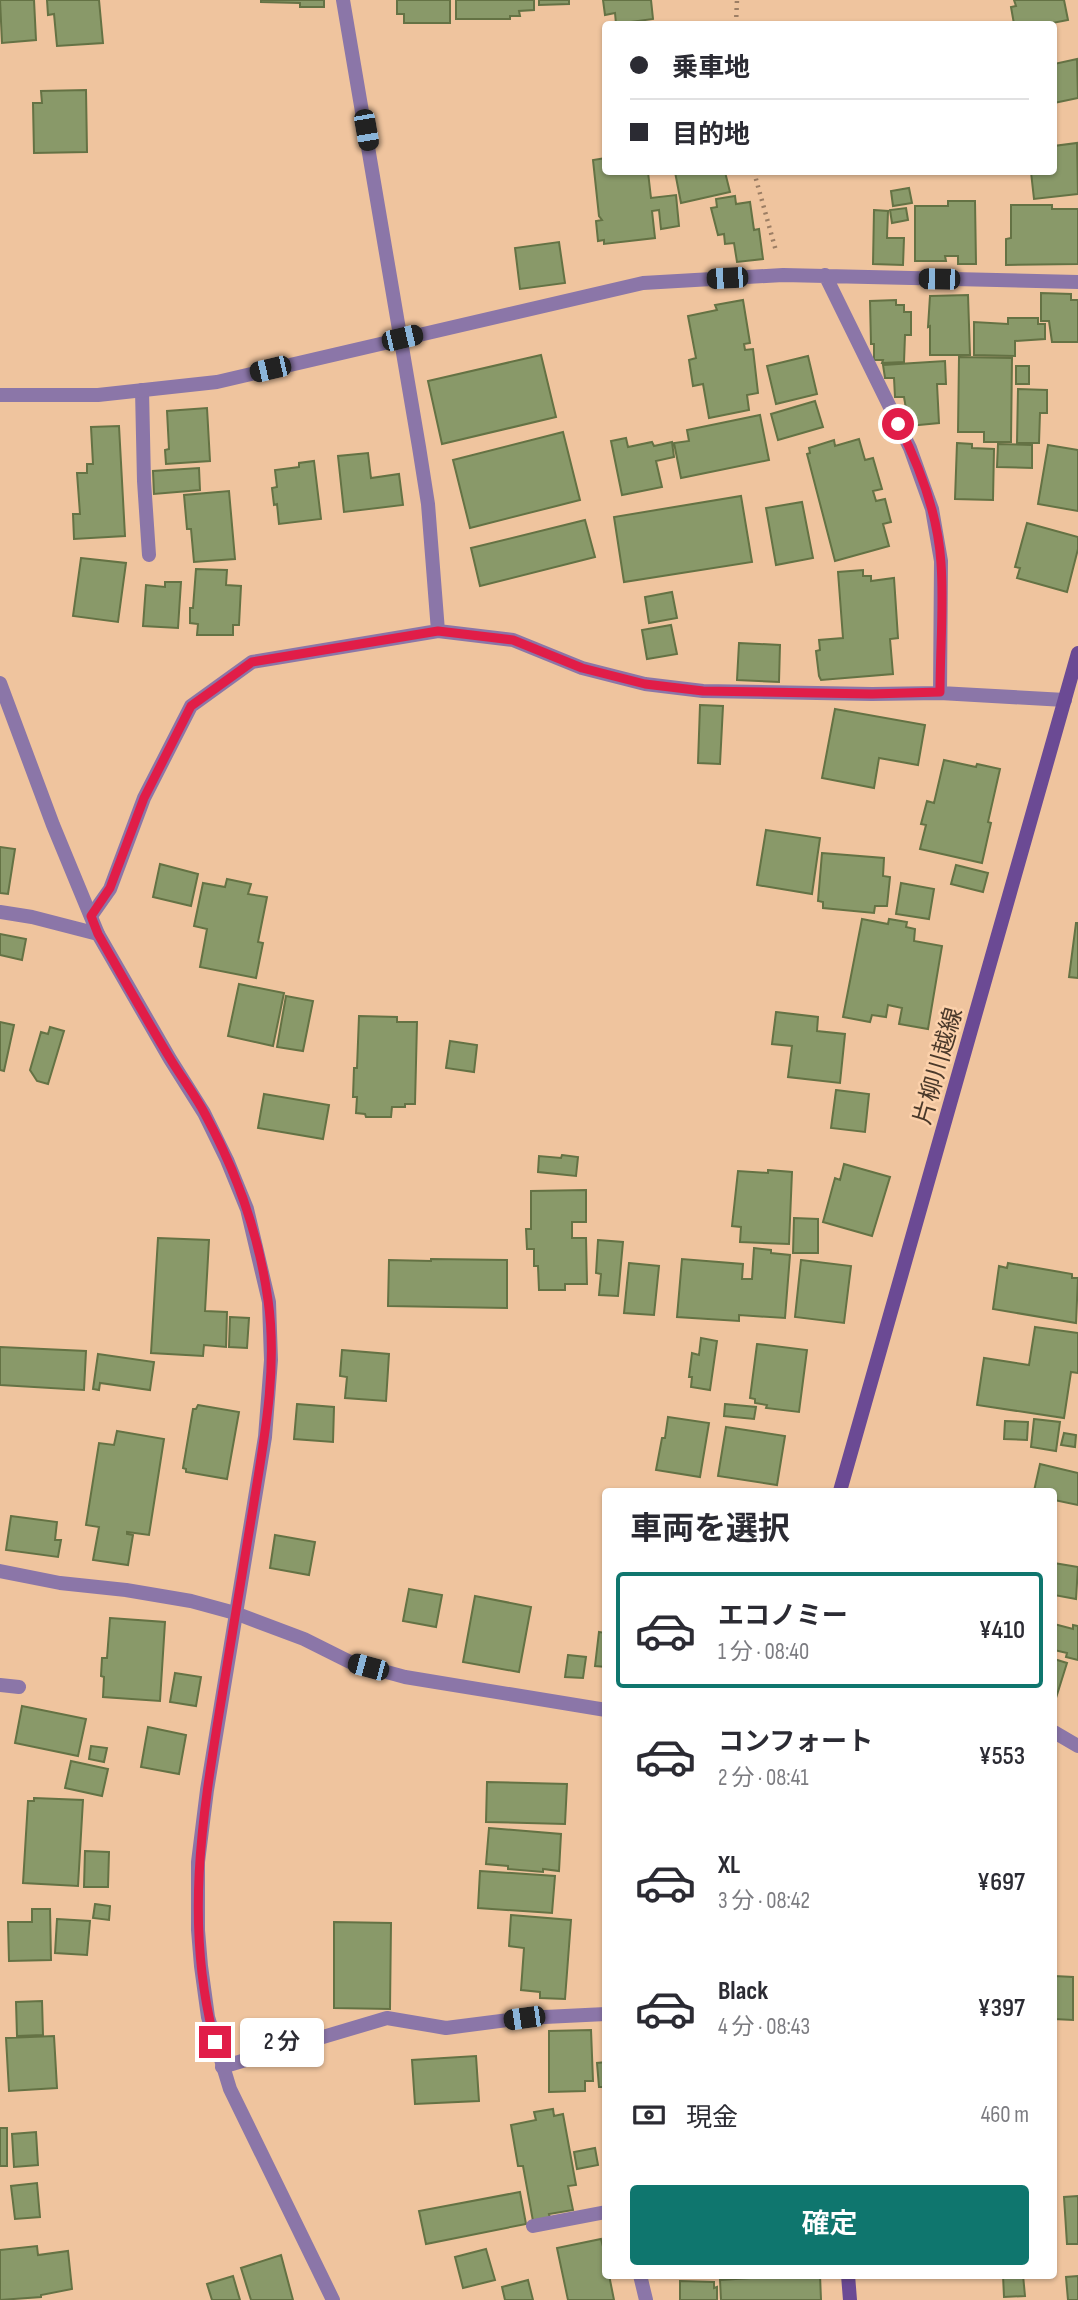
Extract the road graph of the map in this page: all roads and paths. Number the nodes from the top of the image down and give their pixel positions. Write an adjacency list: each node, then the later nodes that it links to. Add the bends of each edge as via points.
1 (343, 0): 8 (street)
2 (737, 0): 3 (path)
3 (736, 21)
4 (755, 175): 5 (path)
5 (783, 275): 6 (street); 8 (street, via 643,283)
6 (825, 275): 7 (street); 15 (street, via 910,448 932,509 941,561)
7 (1078, 282)
8 (402, 338): 9 (street, via 217,382); 12 (street, via 428,504)
9 (142, 390): 10 (street); 11 (street)
10 (0, 395)
11 (149, 555)
12 (438, 631): 15 (street, via 513,640 582,668 645,684 703,691); 18 (street, via 252,662 191,706 144,798 110,888)
13 (1078, 653): 16 (main road, 片柳川越線)
14 (0, 683): 18 (street)
15 (940, 692): 16 (street)
16 (1065, 700): 20 (main road, 片柳川越線)
17 (0, 912): 19 (street)
18 (91, 916): 19 (street)
19 (98, 934): 22 (street, via 204,1113 247,1209 260,1256 269,1302 269,1397)
20 (841, 1488)
21 (0, 1572): 22 (street, via 178,1599)
22 (235, 1614): 25 (street, via 304,1639 350,1662 405,1677); 29 (street, via 198,1862 201,1966 208,2017)
23 (0, 1685): 24 (street)
24 (19, 1687)
25 (602, 1709)
26 (1057, 1734): 27 (street)
27 (1078, 1746)
28 (602, 2014): 29 (street, via 446,2028 387,2018)
29 (222, 2067): 34 (street)
30 (602, 2212): 31 (street)
31 (533, 2226)
32 (641, 2279): 35 (street)
33 (848, 2279): 36 (main road)
34 (332, 2300)
35 (646, 2300)
36 (850, 2300)

